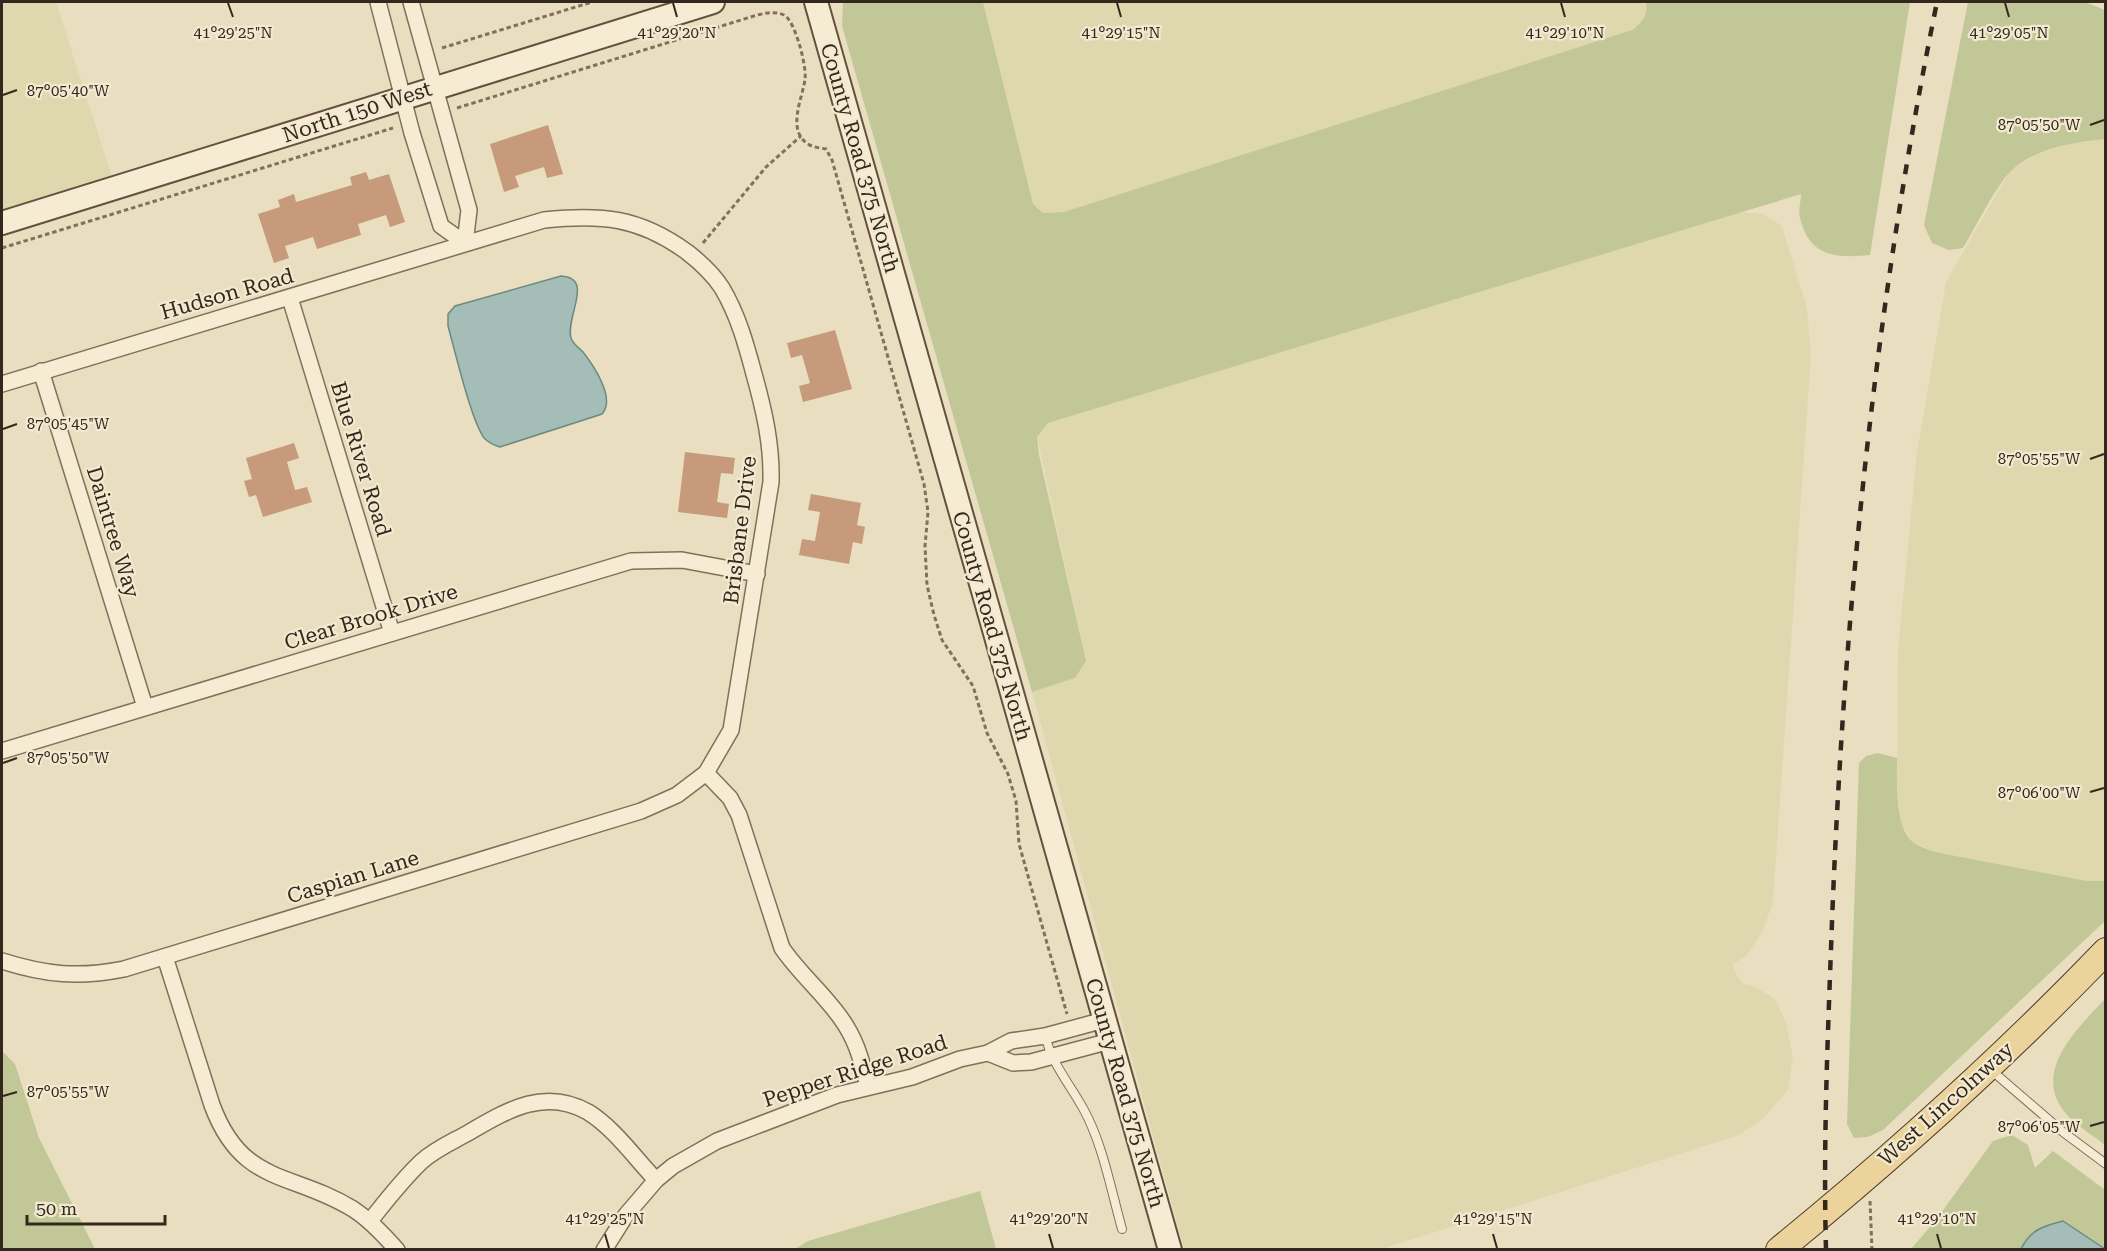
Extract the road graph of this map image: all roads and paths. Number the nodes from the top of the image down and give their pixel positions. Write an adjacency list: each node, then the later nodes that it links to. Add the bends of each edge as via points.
1 (378, 2): 8 (street)
2 (411, 2): 7 (street)
3 (592, 2): 6 (path)
4 (713, 2): 7 (street, North 150 West)
5 (816, 2): 27 (street, County Road 375 North)
6 (438, 50)
7 (435, 87): 8 (street, North 150 West); 9 (street)
8 (403, 97): 10 (street); 12 (street, North 150 West)
9 (441, 114): 11 (path, via 771,12 786,15 793,24 803,62 806,77 795,116); 13 (street, via 470,210)
10 (410, 123): 13 (street, via 441,225); 14 (path)
11 (801, 136): 15 (path, via 766,166); 28 (path, via 807,144 826,149 832,160 924,484 928,512 927,585 934,615 942,640 972,686 987,733 1008,774 1016,801 1019,844)
12 (2, 224)
13 (465, 243): 15 (street, Brisbane Drive, via 544,220 583,216 643,226); 16 (street, Hudson Road)
14 (2, 248)
15 (692, 256): 19 (street, Brisbane Drive, via 721,287 735,315 768,427 771,482)
16 (290, 298): 17 (street, Hudson Road); 20 (street, Blue River Road)
17 (40, 371): 18 (street, Hudson Road); 21 (street, Daintree Way)
18 (2, 384)
19 (757, 574): 20 (street, Clear Brook Drive, via 682,560 631,561); 23 (street, Brisbane Drive, via 735,714 724,745)
20 (392, 633): 21 (street, Clear Brook Drive)
21 (145, 707): 22 (street, Clear Brook Drive)
22 (2, 751)
23 (706, 773): 25 (street, Caspian Lane, via 677,795 641,811); 34 (street, via 730,798 739,815 782,948 845,1024 862,1061)
24 (2106, 951): 33 (main road, West Lincolnway)
25 (165, 957): 26 (street, Caspian Lane, via 90,975 55,974); 38 (street, via 219,1124 237,1151 259,1168 330,1198)
26 (2, 961)
27 (1104, 1020): 28 (street, Pepper Ridge Road); 30 (street, County Road 375 North)
28 (1072, 1029): 29 (street, Pepper Ridge Road)
29 (1046, 1036): 31 (street, Pepper Ridge Road, via 1011,1041); 32 (lane)
30 (1110, 1041): 32 (street); 42 (street, County Road 375 North)
31 (988, 1053): 32 (street, via 1013,1063); 34 (street, Pepper Ridge Road)
32 (1051, 1058): 39 (lane, via 1093,1130)
33 (1988, 1067): 35 (lane); 36 (main road, West Lincolnway)
34 (868, 1087): 37 (street, Pepper Ridge Road, via 809,1104 717,1141)
35 (2106, 1164)
36 (1869, 1173): 43 (main road, West Lincolnway); 44 (path)
37 (656, 1180): 38 (street, via 601,1122 586,1112 551,1101 532,1102 513,1108 437,1150 410,1173); 41 (street, Pepper Ridge Road, via 626,1215)
38 (370, 1221): 40 (street)
39 (1122, 1229)
40 (397, 1250)
41 (604, 1250)
42 (1170, 1250)
43 (1779, 1250)
44 (1872, 1250)

